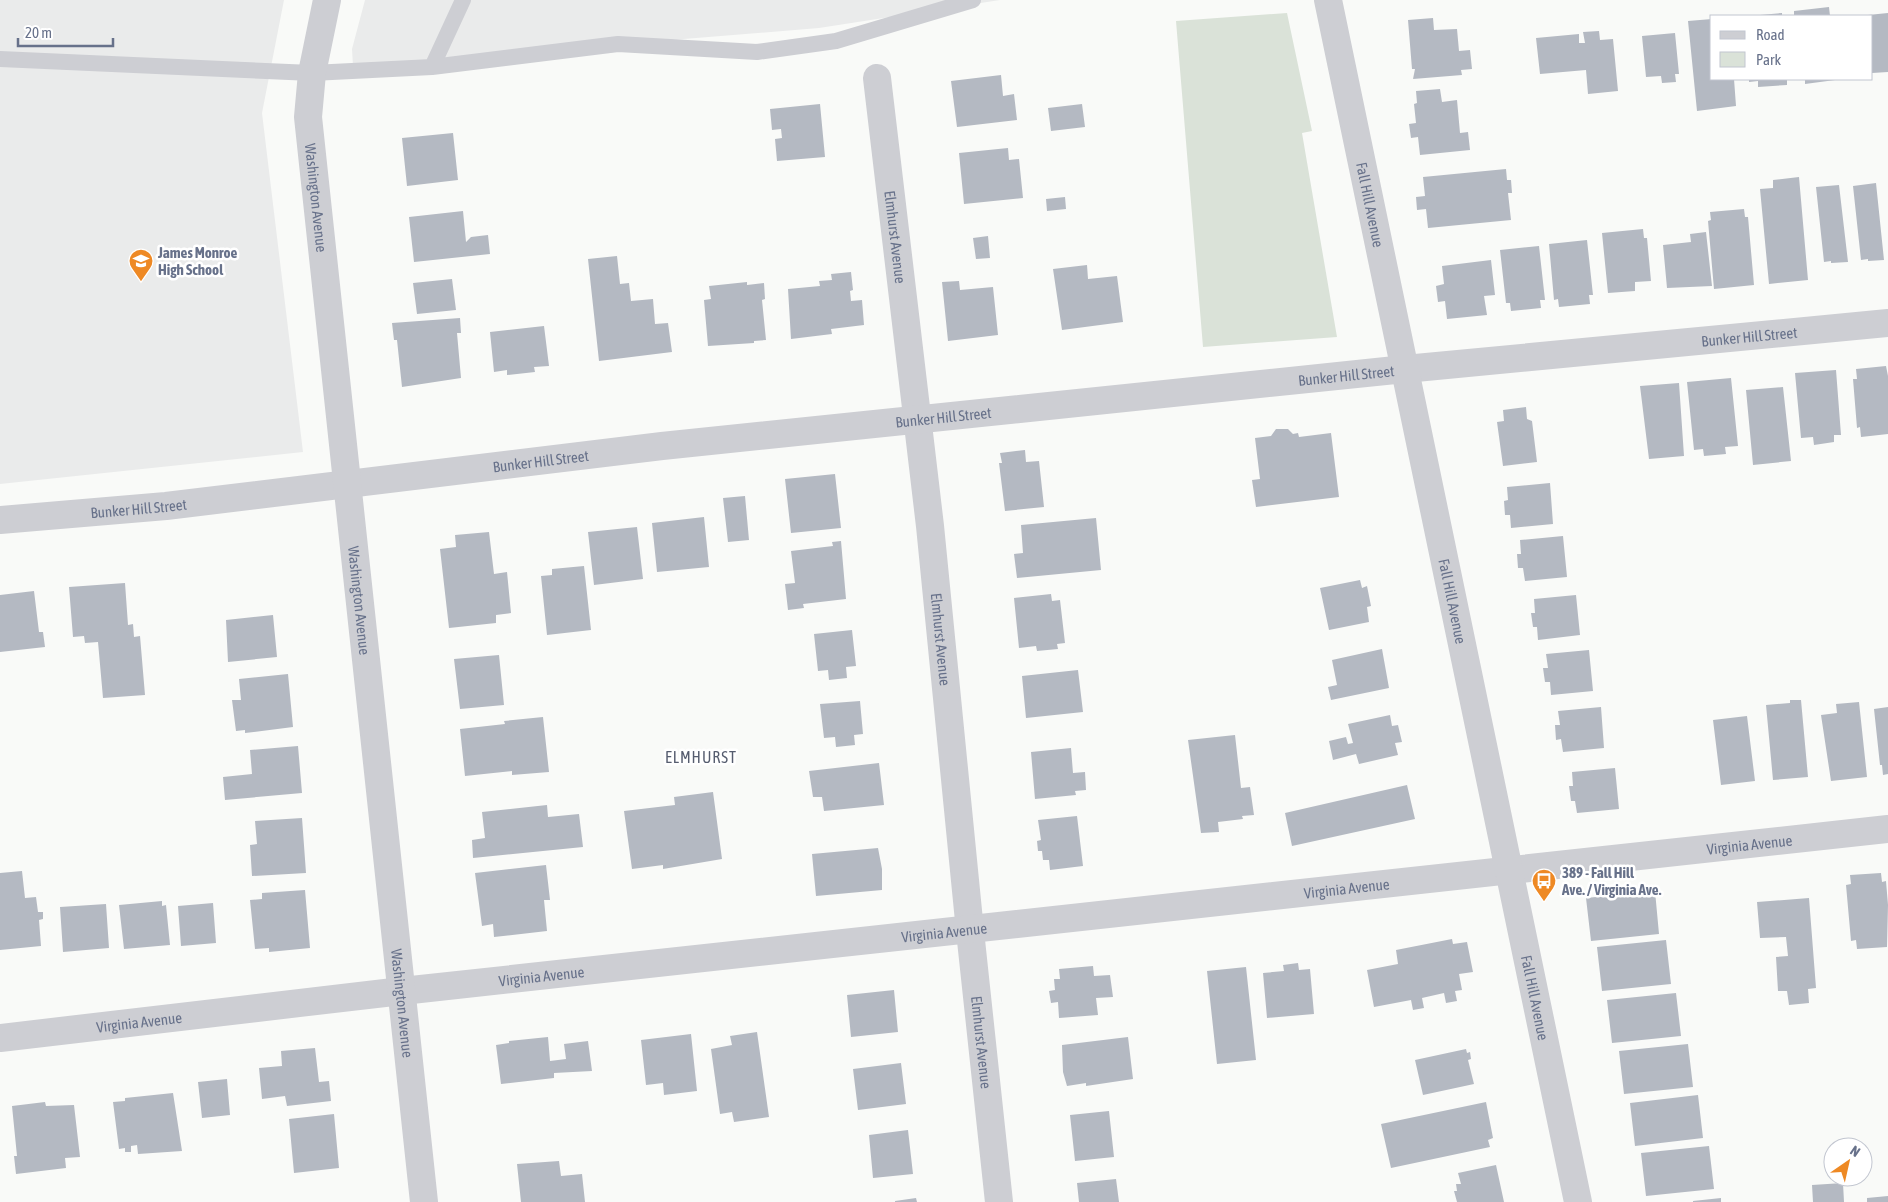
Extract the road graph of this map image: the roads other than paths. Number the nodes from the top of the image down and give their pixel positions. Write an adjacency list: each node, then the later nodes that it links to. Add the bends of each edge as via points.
1 (327, 0): 7 (street, Washington Avenue)
2 (463, 0): 6 (lane)
3 (973, 0): 6 (lane, via 836,41 757,52 618,44)
4 (1328, 0): 10 (street, Fall Hill Avenue)
5 (0, 59): 7 (lane)
6 (432, 66): 7 (lane)
7 (312, 72): 12 (street, Washington Avenue, via 308,117)
8 (877, 78): 11 (street, Elmhurst Avenue)
9 (1888, 323): 10 (street, Bunker Hill Street)
10 (1405, 369): 11 (street, Bunker Hill Street); 15 (street, Fall Hill Avenue)
11 (917, 421): 12 (street, Bunker Hill Street, via 662,446); 16 (street, Elmhurst Avenue)
12 (346, 483): 13 (street, Bunker Hill Street, via 166,506); 17 (street, Washington Avenue)
13 (0, 520)
14 (1888, 828): 15 (street, Virginia Avenue)
15 (1509, 871): 16 (street, Virginia Avenue); 21 (street, Fall Hill Avenue)
16 (970, 931): 17 (street, Virginia Avenue); 20 (street, Elmhurst Avenue)
17 (402, 991): 18 (street, Virginia Avenue); 19 (street, Washington Avenue)
18 (0, 1038)
19 (424, 1202)
20 (999, 1202)
21 (1578, 1202)

